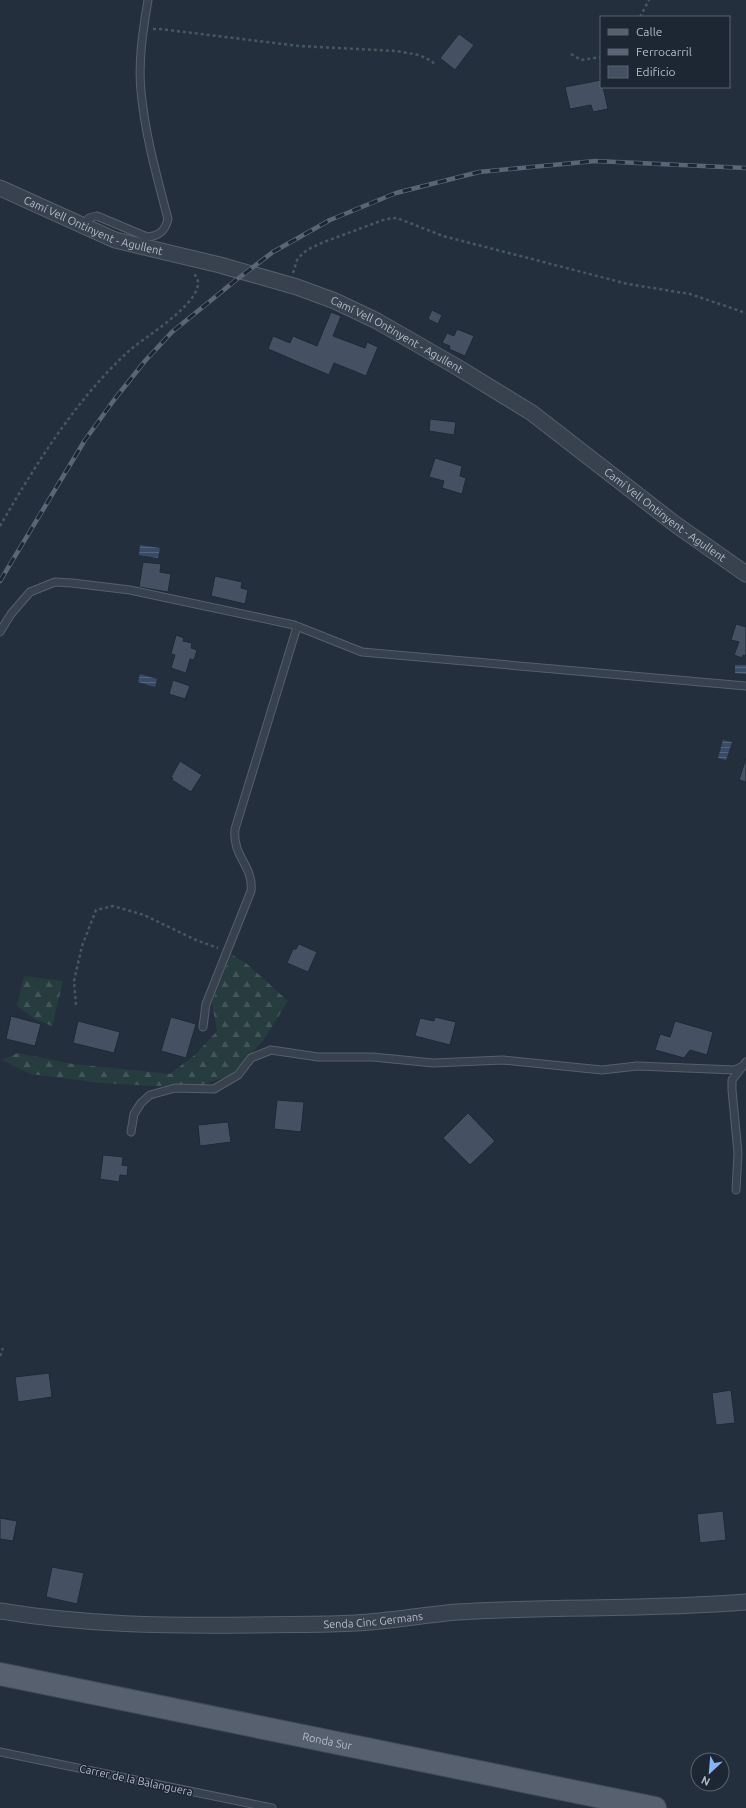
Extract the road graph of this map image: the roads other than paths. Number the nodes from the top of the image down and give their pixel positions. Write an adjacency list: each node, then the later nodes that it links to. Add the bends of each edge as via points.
1 (148, 0): 3 (lane, via 141,46 141,90 147,140 168,219 161,234 155,237 147,237 97,216 89,218)
2 (0, 188): 3 (street, Camí Vell Ontinyent - Agullent)
3 (84, 225): 4 (street, Camí Vell Ontinyent - Agullent, via 115,240 220,265 293,286 336,301 377,321 514,400 675,524)
4 (746, 574)
5 (297, 627): 6 (lane, via 130,590 55,582 30,592); 7 (lane, via 362,652); 8 (lane, via 235,829 236,850 252,881 251,891 206,1004)
6 (0, 632)
7 (746, 686)
8 (203, 1027)
9 (745, 1065): 10 (lane, via 734,1070 637,1066 602,1070 503,1060 433,1063 373,1057 318,1057 271,1050 251,1058 238,1076 214,1089 175,1088 150,1095 134,1114); 11 (lane, via 732,1080 738,1154)
10 (131, 1132)
11 (736, 1190)
12 (746, 1602): 13 (street, Senda Cinc Germans, via 458,1612 338,1624 181,1626 49,1618)
13 (0, 1611)
14 (0, 1674): 17 (main road, Ronda Sur)
15 (0, 1752): 16 (lane, Carrer de la Balanguera)
16 (272, 1808)
17 (655, 1808)

